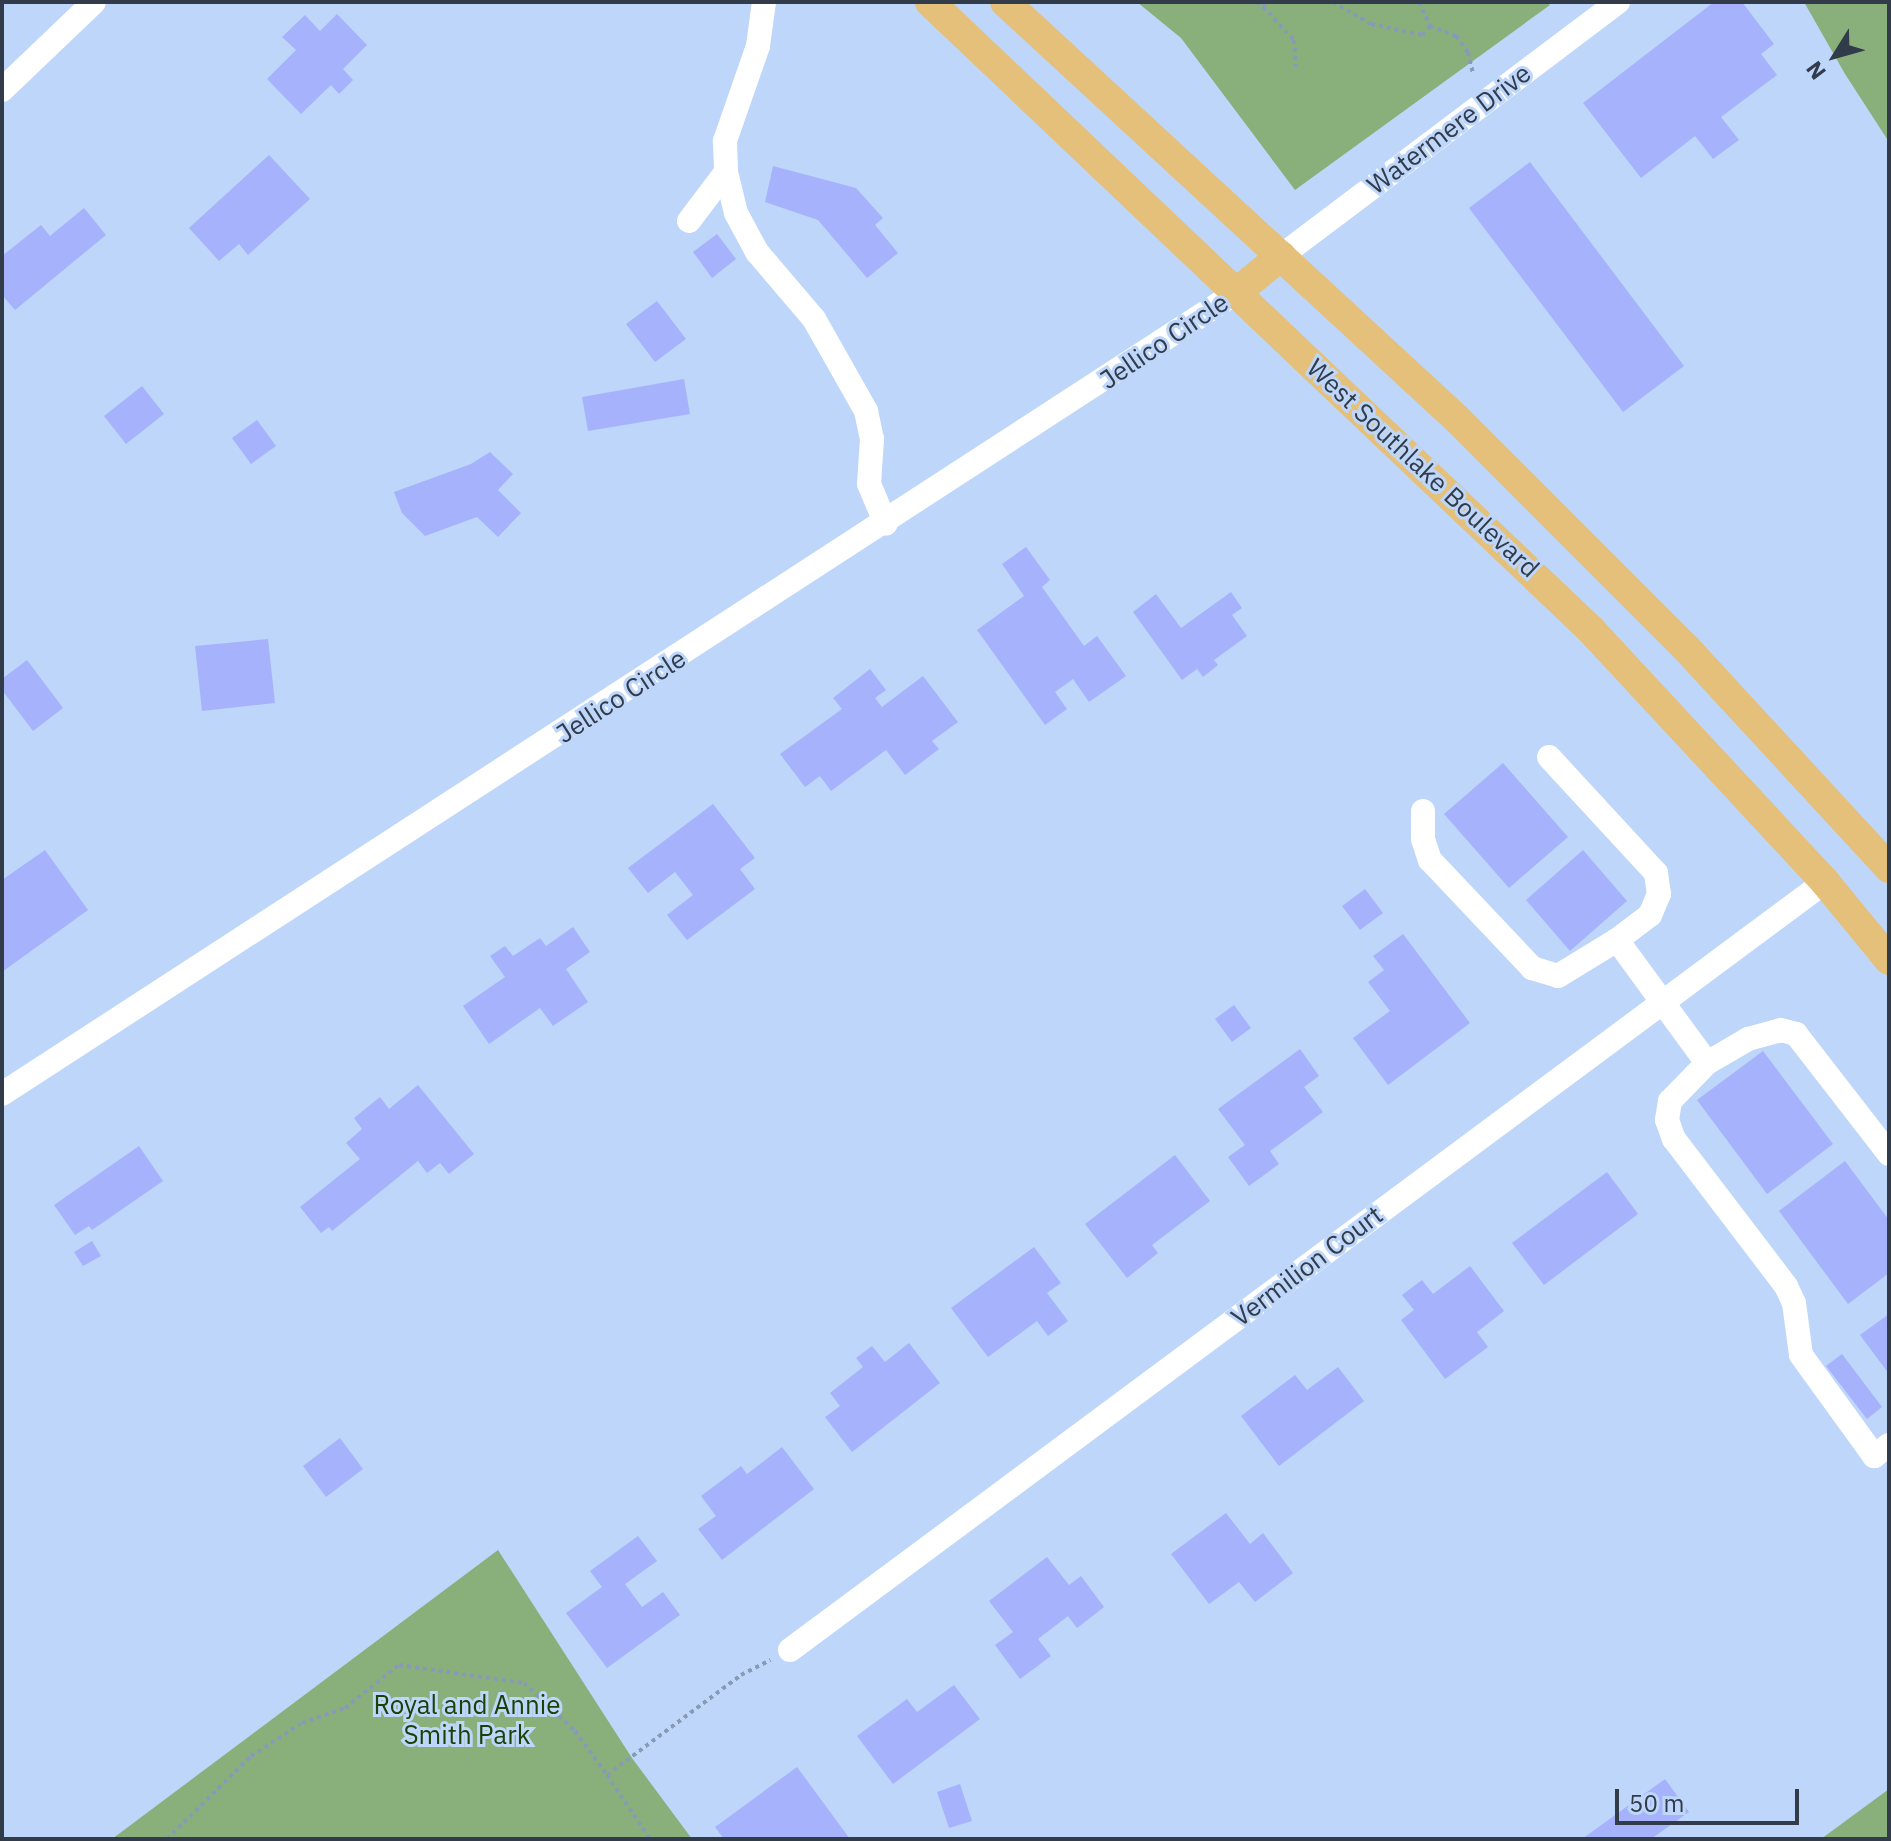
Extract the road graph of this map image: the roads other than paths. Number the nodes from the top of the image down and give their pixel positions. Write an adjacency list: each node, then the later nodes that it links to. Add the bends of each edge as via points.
1 (94, 2): 6 (street)
2 (764, 2): 7 (street, via 758,46 725,141)
3 (930, 2): 10 (main road, West Southlake Boulevard)
4 (1005, 2): 9 (main road)
5 (1618, 2): 9 (street, Watermere Drive)
6 (2, 90)
7 (726, 172): 8 (street); 11 (street, via 736,213 757,252 814,319 866,411 872,439 869,484)
8 (689, 221)
9 (1281, 256): 10 (main road); 14 (main road, via 1568,528 1803,770)
10 (1237, 292): 11 (street, Jellico Circle); 15 (main road, West Southlake Boulevard, via 1591,630)
11 (886, 524): 20 (street, Jellico Circle)
12 (1549, 757): 16 (street, via 1656,873 1659,894 1650,915)
13 (1423, 811): 16 (street, via 1430,860 1532,968 1558,976)
14 (1889, 868)
15 (1825, 882): 17 (main road, West Southlake Boulevard); 18 (street, Vermilion Court)
16 (1617, 940): 18 (street)
17 (1889, 960)
18 (1663, 1002): 19 (street); 24 (street, Vermilion Court)
19 (1707, 1063): 21 (street, via 1748,1039 1781,1030 1796,1034); 22 (street, via 1670,1101 1667,1120 1674,1139 1786,1286 1794,1303 1801,1355)
20 (2, 1094)
21 (1889, 1154)
22 (1882, 1450): 23 (street)
23 (1889, 1476)
24 (790, 1650)

